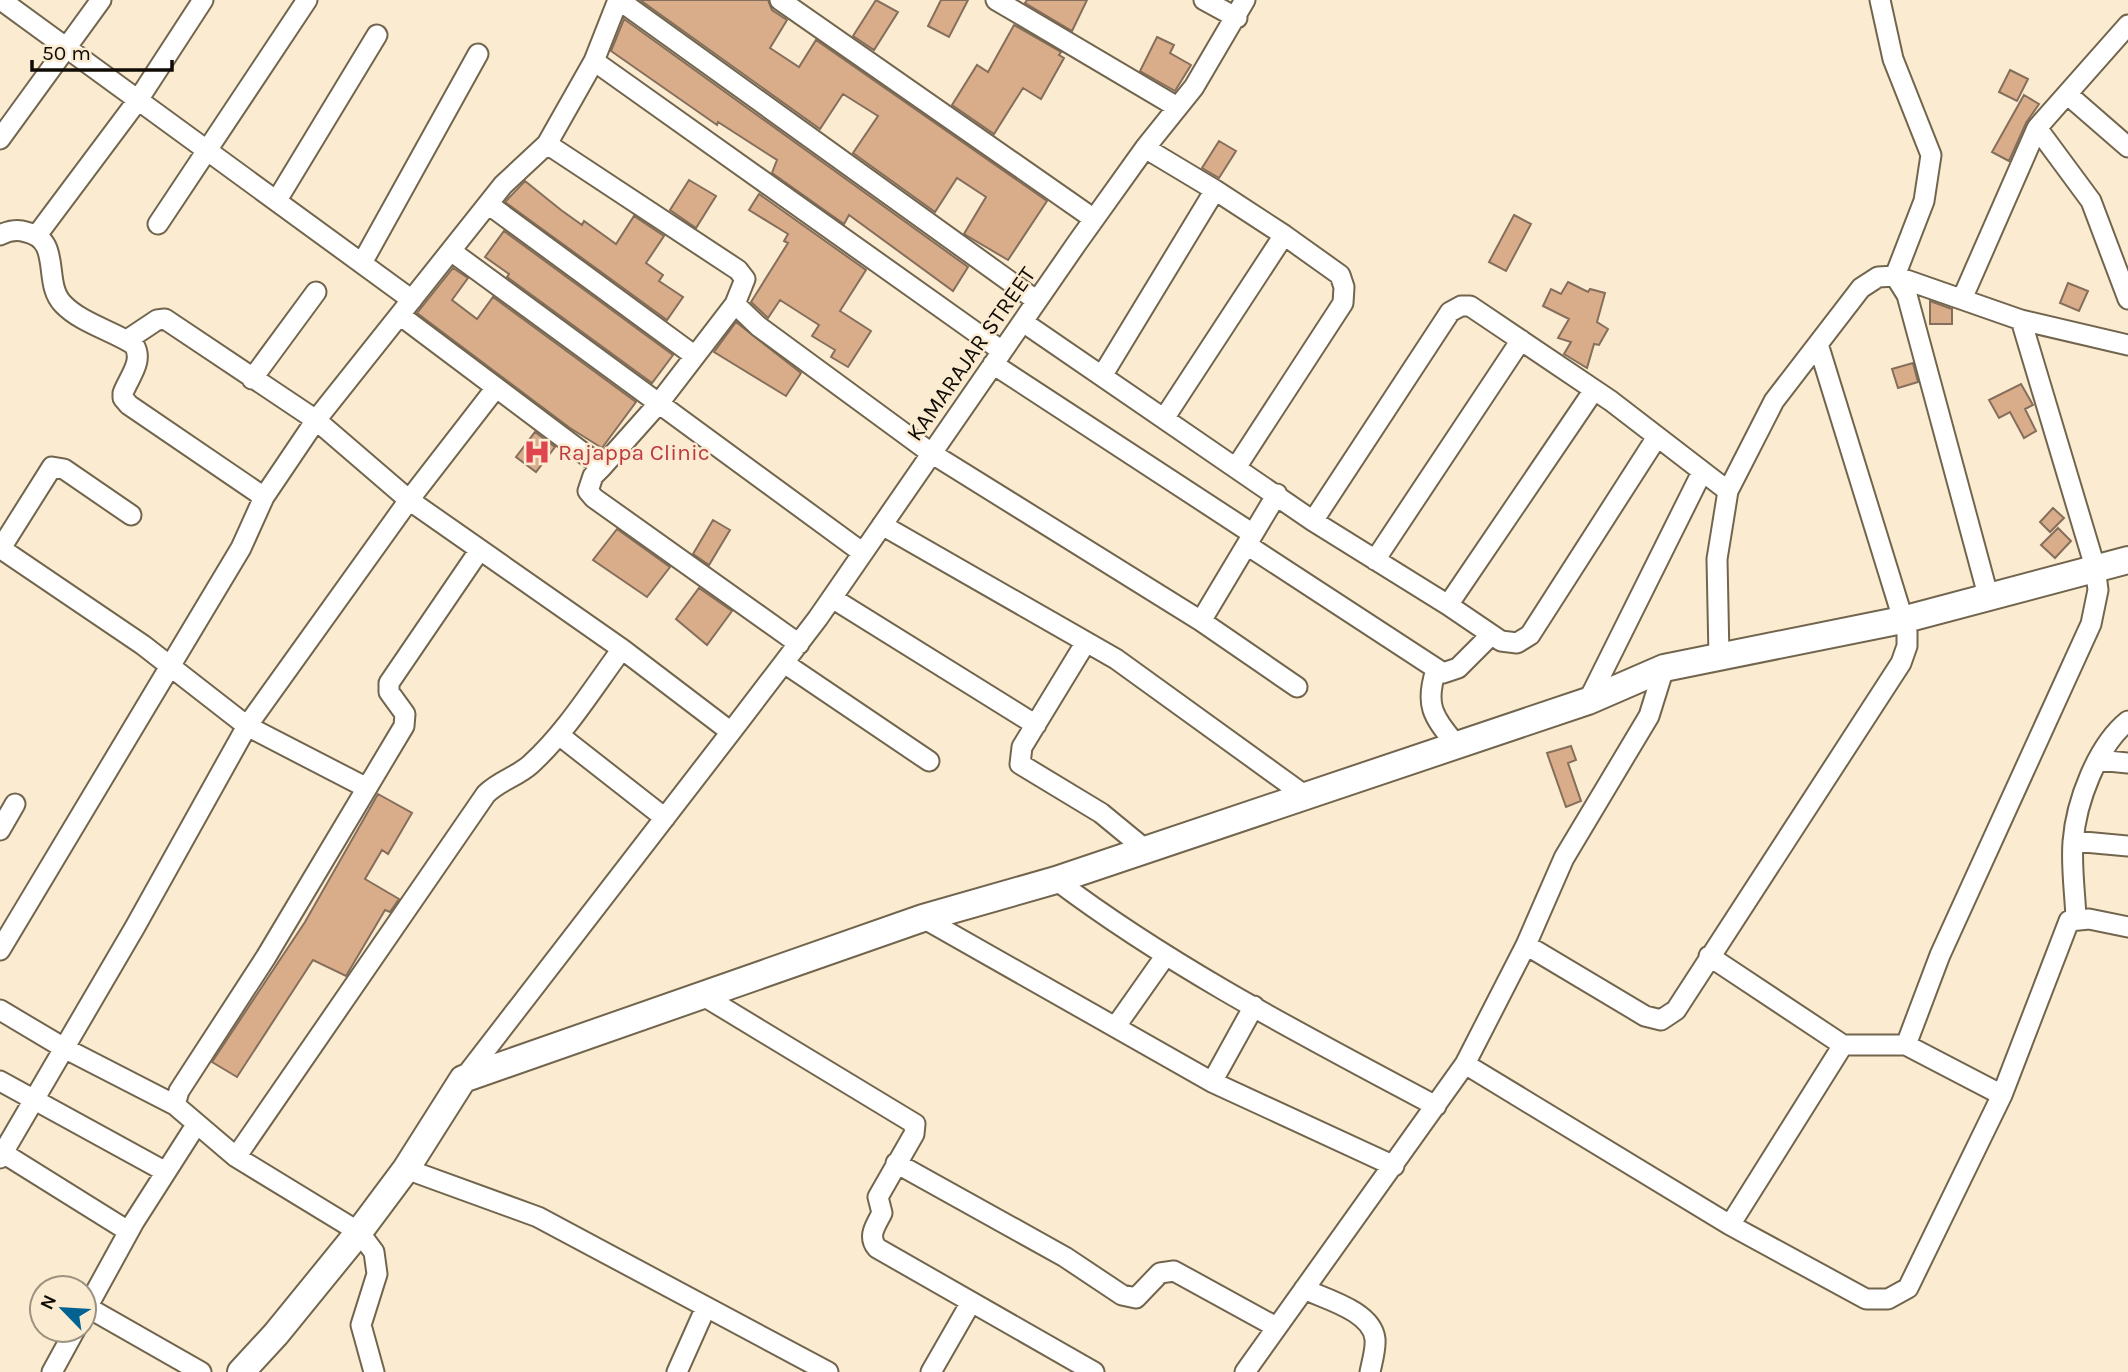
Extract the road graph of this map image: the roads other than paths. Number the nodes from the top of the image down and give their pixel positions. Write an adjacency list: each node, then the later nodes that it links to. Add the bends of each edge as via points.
1 (1, 0): 13 (street)
2 (101, 0): 13 (street)
3 (204, 0): 17 (street)
4 (307, 0): 24 (street)
5 (619, 0): 15 (street); 39 (street)
6 (780, 0): 28 (street)
7 (996, 0): 18 (street)
8 (1204, 0): 10 (street)
9 (1880, 0): 35 (street, via 1893,59 1931,155 1924,201)
10 (1241, 9): 18 (street, KAMARAJAR STREET)
11 (2128, 25): 16 (street)
12 (377, 35): 26 (street)
13 (68, 48): 17 (street); 20 (street)
14 (478, 54): 34 (street)
15 (594, 61): 21 (street); 49 (street)
16 (2067, 94): 19 (street); 22 (street)
17 (138, 100): 24 (street); 31 (street)
18 (1177, 107): 23 (street, KAMARAJAR STREET)
19 (2037, 128): 37 (street); 38 (street, via 2091,201)
20 (0, 139)
21 (547, 144): 27 (street); 40 (street, via 738,270 745,279)
22 (2128, 147)
23 (1145, 148): 25 (street); 28 (street, KAMARAJAR STREET)
24 (208, 150): 26 (street); 29 (street)
25 (1215, 190): 32 (street); 50 (street)
26 (277, 200): 34 (street)
27 (488, 204): 33 (street); 48 (street)
28 (1094, 219): 39 (street, KAMARAJAR STREET)
29 (158, 224)
30 (0, 235): 31 (street, via 8,231)
31 (37, 235): 44 (street, via 50,254 55,292 63,304)
32 (1284, 235): 55 (street); 59 (street, via 1340,275 1343,303)
33 (451, 251): 41 (street); 54 (street)
34 (362, 263): 41 (street)
35 (1895, 276): 37 (street); 46 (street, via 1878,277 1861,288); 77 (street, via 1907,295)
36 (316, 292): 51 (street)
37 (1962, 299): 42 (street)
38 (2128, 299)
39 (1037, 301): 43 (street, KAMARAJAR STREET)
40 (735, 304): 48 (street); 58 (street, via 758,326)
41 (406, 308): 52 (street); 56 (street)
42 (2021, 320): 47 (street); 75 (street)
43 (1023, 321): 49 (street, KAMARAJAR STREET); 50 (street)
44 (127, 340): 51 (street, via 165,319); 64 (street, via 139,352 123,398)
45 (1521, 340): 53 (street); 67 (street, via 1471,306 1450,313); 73 (street)
46 (1818, 344): 62 (street, via 1774,401); 79 (street)
47 (2128, 345)
48 (695, 356): 54 (street)
49 (997, 358): 58 (street, KAMARAJAR STREET); 69 (street)
50 (1101, 376): 55 (street)
51 (252, 379): 56 (street)
52 (495, 389): 60 (street); 65 (street)
53 (1594, 390): 57 (street); 78 (street)
54 (659, 402): 60 (street); 72 (street)
55 (1165, 417): 59 (street)
56 (316, 420): 64 (street); 65 (street)
57 (1657, 437): 61 (street); 81 (street, via 1530,635 1517,643)
58 (931, 453): 68 (street, KAMARAJAR STREET); 80 (street)
59 (1237, 466): 63 (street)
60 (602, 467): 83 (street, via 587,491 594,498)
61 (1702, 472): 62 (street); 91 (street)
62 (1728, 491): 85 (street, via 1717,559)
63 (1277, 494): 67 (street); 69 (street)
64 (264, 498): 87 (street, via 241,548)
65 (408, 500): 71 (street); 94 (street)
66 (131, 515): 70 (street, via 64,469 52,467)
67 (1313, 521): 73 (street)
68 (882, 525): 72 (street, KAMARAJAR STREET); 82 (street)
69 (1250, 540): 80 (street); 89 (street)
70 (0, 548): 87 (street)
71 (479, 551): 84 (street); 101 (street, via 389,683 405,721)
72 (863, 553): 76 (street, KAMARAJAR STREET)
73 (1375, 560): 78 (street)
74 (2128, 560): 75 (main road)
75 (2095, 567): 77 (main road); 122 (street, via 2098,590 2091,624 1940,955)
76 (832, 598): 83 (street, KAMARAJAR STREET); 93 (street)
77 (1989, 599): 79 (main road)
78 (1448, 605): 81 (street)
79 (1902, 620): 85 (main road); 116 (street, via 1907,646 1901,663)
80 (1201, 621): 90 (street)
81 (1491, 635): 89 (street, via 1458,668 1443,673)
82 (1086, 642): 93 (street); 102 (street)
83 (799, 644): 86 (street, KAMARAJAR STREET)
84 (622, 649): 95 (street); 96 (street)
85 (1719, 657): 88 (main road)
86 (783, 663): 95 (street, KAMARAJAR STREET); 99 (street)
87 (170, 665): 94 (street); 114 (street)
88 (1664, 668): 91 (main road); 113 (street, via 1649,716 1564,858)
89 (1436, 670): 97 (street, via 1428,695 1436,719)
90 (1297, 687)
91 (1588, 701): 97 (main road)
92 (2128, 721): 98 (street)
93 (1036, 725): 108 (street, via 1019,754 1020,764 1101,813)
94 (247, 726): 101 (street); 123 (street)
95 (731, 732): 104 (street, KAMARAJAR STREET)
96 (559, 736): 104 (street); 134 (street, via 524,771 499,781 486,794)
97 (1457, 746): 102 (main road)
98 (2098, 760): 100 (street); 106 (street)
99 (929, 761)
100 (2128, 763)
101 (367, 788): 130 (street, via 179,1091)
102 (1307, 797): 108 (main road)
103 (15, 804): 105 (street)
104 (665, 818): 125 (street, KAMARAJAR STREET)
105 (0, 830)
106 (2073, 841): 107 (street); 111 (street)
107 (2128, 846)
108 (1146, 850): 109 (main road)
109 (1056, 880): 110 (main road); 115 (street)
110 (923, 918): 117 (main road); 120 (street)
111 (2069, 924): 112 (street); 128 (street)
112 (2128, 928)
113 (1526, 945): 116 (street, via 1645,1016 1661,1020 1676,1010); 124 (street)
114 (0, 950)
115 (1166, 955): 118 (street); 120 (street)
116 (1709, 956): 121 (street)
117 (702, 995): 125 (main road); 135 (street, via 915,1124)
118 (1254, 1006): 127 (street); 131 (street)
119 (0, 1010): 123 (street)
120 (1116, 1026): 127 (street)
121 (1843, 1045): 122 (street); 139 (street)
122 (1906, 1045): 128 (street)
123 (64, 1048): 129 (street); 130 (street)
124 (1465, 1064): 131 (street); 139 (street)
125 (463, 1079): 137 (main road)
126 (0, 1081): 129 (street)
127 (1212, 1082): 136 (street)
128 (2002, 1095): 139 (street, via 1908,1288 1888,1298 1866,1299)
129 (33, 1100): 133 (street); 138 (street)
130 (175, 1105): 132 (street)
131 (1436, 1106): 136 (street)
132 (196, 1125): 134 (street); 138 (street)
133 (1, 1155): 140 (street)
134 (236, 1157): 141 (street)
135 (896, 1163): 144 (street, via 878,1197 882,1213 872,1241); 147 (street, via 1065,1257 1122,1295 1136,1298 1160,1273 1174,1271)
136 (1394, 1166): 143 (street)
137 (406, 1169): 141 (main road); 145 (street, via 538,1217)
138 (166, 1172): 140 (street)
139 (1730, 1225)
140 (128, 1231): 142 (street)
141 (359, 1232): 152 (main road); 153 (street, via 374,1252 377,1274 361,1325)
142 (98, 1287)
143 (1304, 1289): 147 (street); 158 (street, via 1370,1325 1375,1337)
144 (970, 1304): 155 (street); 156 (street)
145 (706, 1307): 149 (street); 154 (street)
146 (98, 1316): 151 (street)
147 (1276, 1327): 157 (street)
148 (67, 1344): 150 (street)
149 (683, 1370)
150 (52, 1372)
151 (201, 1372)
152 (241, 1372)
153 (374, 1372)
154 (828, 1372)
155 (931, 1372)
156 (1094, 1372)
157 (1245, 1372)
158 (1370, 1372)

